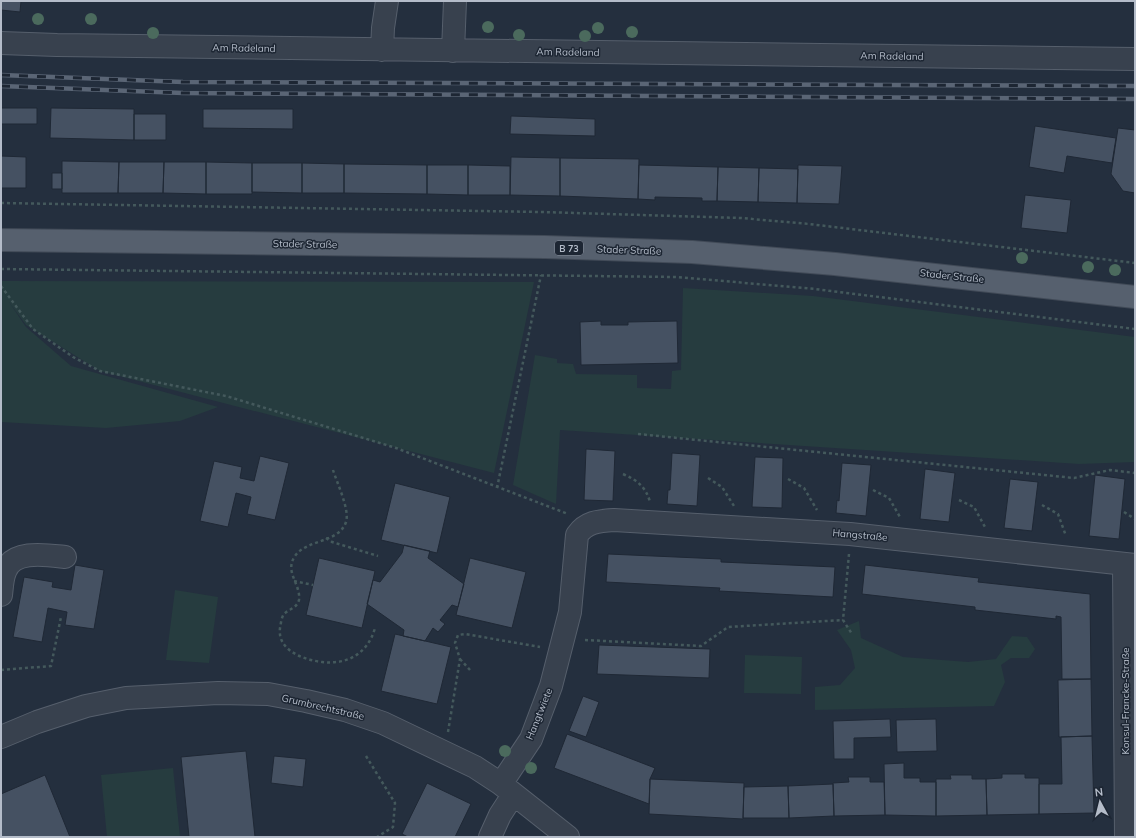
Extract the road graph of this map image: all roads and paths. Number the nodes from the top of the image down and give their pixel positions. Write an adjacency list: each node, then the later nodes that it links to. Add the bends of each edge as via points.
1 (386, 1): 4 (street)
2 (455, 1): 5 (street)
3 (1, 43): 4 (street, Am Radeland)
4 (382, 50): 5 (street, Am Radeland)
5 (453, 51): 6 (street, Am Radeland)
6 (1135, 59)
7 (1, 203): 9 (path, via 741,218)
8 (1, 240): 13 (main road, Stader Straße / B 73, via 545,247 692,252 835,264)
9 (1135, 263)
10 (1, 269): 11 (path)
11 (541, 275): 14 (path, via 676,277 815,289); 21 (path)
12 (1, 286): 21 (path, via 33,329 73,358 100,371 226,396 396,448)
13 (1135, 297)
14 (1135, 329)
15 (638, 434): 17 (path, via 1074,478 1110,470)
16 (333, 470): 32 (path, via 348,510 341,530)
17 (1135, 473)
18 (623, 474): 27 (path, via 637,480 648,494)
19 (708, 478): 29 (path, via 722,486 733,505)
20 (788, 479): 30 (path, via 804,488)
21 (497, 488): 28 (path, via 569,514)
22 (873, 490): 33 (path, via 889,498 900,517)
23 (959, 500): 34 (path, via 974,507 984,523)
24 (1042, 505): 37 (path, via 1058,514 1066,532)
25 (1124, 512): 26 (path)
26 (1135, 519)
27 (657, 523): 28 (street, Hangstraße, via 603,521); 29 (street, Hangstraße)
28 (585, 526): 46 (street, Hangtwiete, via 577,535 570,612)
29 (735, 527): 30 (street, Hangstraße)
30 (828, 532): 31 (street, Hangstraße)
31 (850, 534): 33 (street, Hangstraße); 43 (path)
32 (326, 538): 35 (path); 39 (path, via 305,548 295,557 291,568)
33 (903, 539): 34 (street, Hangstraße)
34 (991, 548): 37 (street, Hangstraße)
35 (378, 556)
36 (65, 557): 41 (street, via 46,555 18,559 10,563 5,572)
37 (1067, 557): 38 (street, Hangstraße)
38 (1129, 565): 57 (street, Konsul-Francke-Straße)
39 (294, 581): 40 (path); 44 (path, via 299,599 297,605 284,615 279,632 282,641 291,652 302,658 321,662 344,661 366,648)
40 (312, 585)
41 (1, 595)
42 (61, 617): 48 (path, via 51,666)
43 (843, 620): 45 (path); 46 (path, via 728,627 701,646)
44 (375, 628)
45 (852, 634)
46 (563, 645): 47 (path, via 464,634 458,635 455,643); 53 (street, Hangtwiete, via 531,739)
47 (460, 659): 49 (path); 51 (path)
48 (1, 670)
49 (470, 670)
50 (1, 737): 51 (street, Grumbrechtstraße, via 86,706 126,698 211,693 254,694 306,701 345,710 383,723)
51 (445, 752): 53 (street, Grumbrechtstraße, via 475,766)
52 (366, 756): 54 (path, via 394,803 393,827)
53 (507, 790): 55 (street, Hangtwiete); 56 (street, Grumbrechtstraße)
54 (377, 837)
55 (490, 837)
56 (568, 837)
57 (1126, 837)

